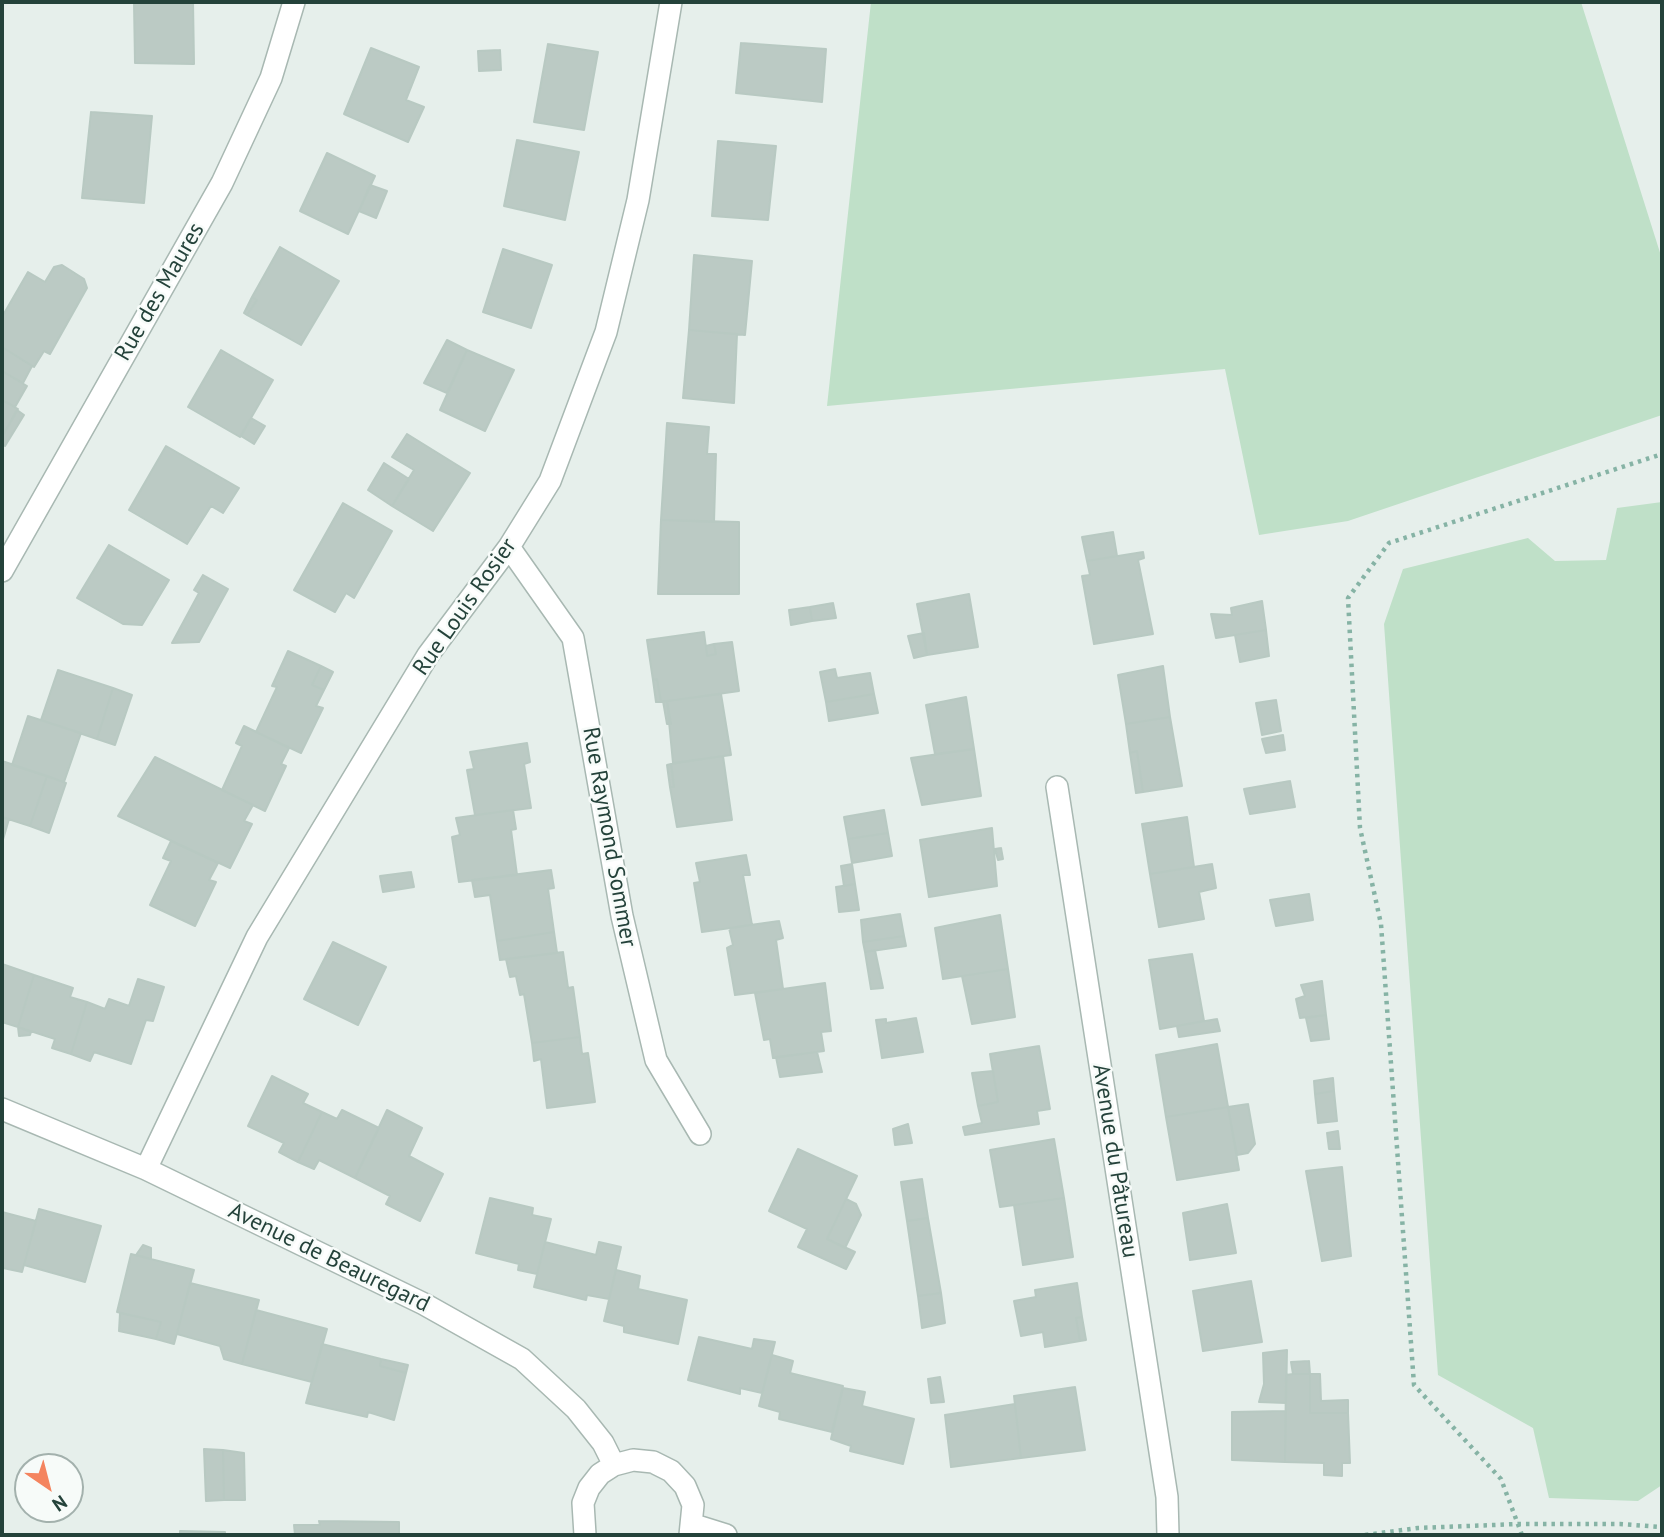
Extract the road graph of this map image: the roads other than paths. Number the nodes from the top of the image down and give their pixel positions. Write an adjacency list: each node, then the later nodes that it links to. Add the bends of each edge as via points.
1 (294, 2): 4 (street, Rue des Maures, via 271,78 222,183)
2 (671, 2): 3 (street, Rue Louis Rosier, via 638,200 606,332 550,481)
3 (509, 547): 7 (street, Rue Raymond Sommer, via 573,638 622,916 656,1060); 8 (street, Rue Louis Rosier, via 428,655 257,937)
4 (2, 571)
5 (1057, 787): 13 (street, Avenue du Pâtureau, via 1167,1497)
6 (2, 1109): 8 (street, Avenue de Beauregard)
7 (700, 1133)
8 (146, 1168): 9 (street, Avenue de Beauregard, via 424,1304 522,1359 576,1409)
9 (614, 1465): 10 (street, via 633,1460 653,1462 671,1471 685,1486 693,1505); 11 (street, via 600,1474 583,1503)
10 (692, 1530): 12 (street)
11 (585, 1535)
12 (726, 1535)
13 (1168, 1535)

